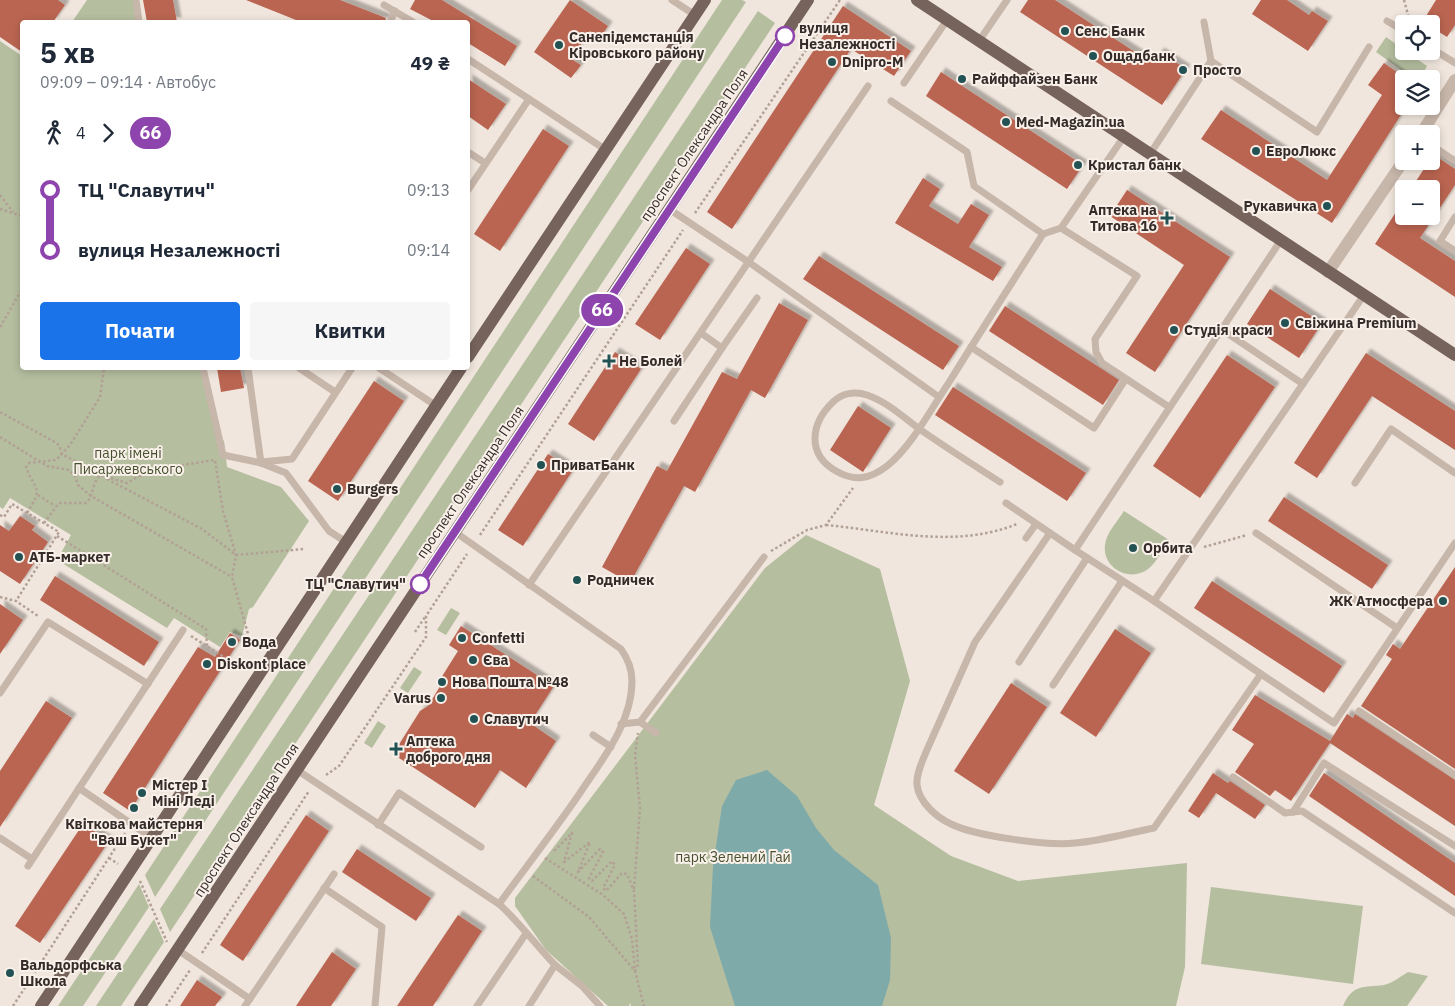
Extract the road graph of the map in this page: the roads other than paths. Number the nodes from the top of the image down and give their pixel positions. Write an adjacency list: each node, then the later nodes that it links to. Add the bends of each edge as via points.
1 (136, 0): 10 (lane)
2 (672, 0): 9 (lane)
3 (705, 0): 9 (main road)
4 (916, 0): 13 (main road)
5 (1007, 0): 17 (lane)
6 (805, 1): 38 (main road, проспект Олександра Поля)
7 (384, 4): 8 (lane)
8 (395, 11): 11 (lane); 12 (lane)
9 (695, 15): 30 (main road)
10 (139, 20)
11 (391, 20)
12 (410, 20)
13 (947, 20): 17 (main road); 24 (lane)
14 (1387, 21): 16 (lane)
15 (1204, 22): 21 (lane)
16 (1395, 26)
17 (979, 41): 29 (main road)
18 (1369, 47): 21 (lane, via 1317,132)
19 (1440, 54): 22 (lane)
20 (470, 59): 26 (lane)
21 (1211, 62): 33 (lane)
22 (1455, 63)
23 (1455, 80): 28 (street)
24 (904, 83)
25 (868, 86): 44 (lane)
26 (529, 99): 30 (lane); 35 (lane)
27 (891, 101): 41 (lane, via 968,152 974,186)
28 (1427, 125)
29 (1123, 138): 33 (main road); 40 (lane)
30 (606, 150): 52 (main road)
31 (1440, 151): 34 (lane)
32 (470, 153): 35 (lane)
33 (1150, 154): 42 (main road)
34 (1455, 162)
35 (485, 163): 37 (lane)
36 (1397, 170): 45 (street)
37 (470, 187)
38 (669, 210): 44 (lane); 74 (main road, проспект Олександра Поля)
39 (1455, 217): 43 (lane, via 1440,241)
40 (1061, 228): 41 (lane); 60 (lane, via 1136,276 1095,339 1096,352 1102,363)
41 (1043, 234): 50 (lane)
42 (1281, 240): 45 (main road); 48 (lane)
43 (1455, 251)
44 (750, 263): 49 (lane); 63 (lane)
45 (1328, 272): 46 (main road)
46 (1364, 295): 53 (main road); 61 (lane)
47 (757, 298): 51 (lane)
48 (1221, 329): 61 (lane); 65 (lane)
49 (701, 334): 51 (lane); 84 (lane)
50 (971, 347): 60 (lane, via 1094,428); 63 (lane)
51 (722, 348): 66 (lane)
52 (470, 354)
53 (1455, 355)
54 (203, 370): 68 (lane, via 223,455)
55 (248, 370): 68 (lane)
56 (302, 370): 62 (lane)
57 (351, 370): 62 (lane)
58 (382, 370): 64 (lane)
59 (460, 370): 64 (main road)
60 (1125, 380): 65 (lane)
61 (1303, 384): 85 (lane)
62 (335, 392): 68 (lane, via 292,459)
63 (939, 398): 67 (lane)
64 (436, 405): 78 (main road)
65 (1169, 407): 80 (lane)
66 (674, 421)
67 (919, 428): 67 (lane, via 889,465 859,480 830,468 815,445 818,421 826,408 839,396 851,393 885,403); 70 (lane)
68 (261, 462): 78 (lane, via 286,473 329,531)
69 (1455, 472): 71 (lane, via 1391,429)
70 (1000, 482)
71 (1355, 483)
72 (1006, 503): 73 (lane)
73 (1036, 524): 75 (lane); 77 (lane)
74 (455, 532): 84 (lane); 99 (main road, проспект Олександра Поля)
75 (1050, 533): 80 (lane); 89 (lane, via 975,642 926,752 917,784 923,800 935,814 967,830 1041,844 1075,843 1154,828)
76 (1256, 533): 86 (lane)
77 (1026, 538)
78 (346, 542): 106 (main road)
79 (1455, 543): 86 (lane)
80 (1075, 550): 82 (lane)
81 (764, 557): 94 (lane)
82 (1087, 558): 83 (lane); 88 (lane)
83 (1122, 581): 85 (lane); 91 (lane)
84 (530, 584): 95 (lane, via 621,649 628,658 632,680)
85 (1154, 601): 89 (lane)
86 (1397, 628): 89 (lane, via 1334,723)
87 (183, 630): 90 (lane)
88 (1019, 662)
89 (1261, 674)
90 (148, 684): 92 (lane, via 48,622); 102 (lane)
91 (1053, 685)
92 (0, 693)
93 (1359, 711): 100 (lane)
94 (640, 722): 95 (lane); 96 (lane)
95 (621, 724): 98 (lane)
96 (656, 733)
97 (593, 735): 98 (lane)
98 (611, 747): 113 (lane)
99 (297, 770): 104 (lane); 116 (main road, проспект Олександра Поля)
100 (1455, 774)
101 (1233, 777): 103 (lane, via 1285,813)
102 (79, 788): 106 (lane); 109 (lane)
103 (1293, 812): 107 (lane, via 1324,763); 114 (lane, via 1302,811)
104 (378, 825): 108 (lane, via 399,793); 113 (lane)
105 (0, 838): 109 (lane)
106 (152, 838): 119 (main road)
107 (1455, 846)
108 (481, 847)
109 (32, 858): 110 (lane)
110 (28, 866)
111 (334, 874): 112 (lane)
112 (324, 888): 118 (lane); 122 (lane, via 382,927)
113 (499, 904): 115 (lane)
114 (1455, 913)
115 (526, 935): 117 (lane); 123 (lane)
116 (173, 946): 118 (lane); 120 (main road, проспект Олександра Поля)
117 (555, 965): 124 (lane); 125 (lane, via 582,986)
118 (250, 999): 121 (lane)
119 (41, 1006)
120 (140, 1006)
121 (245, 1006)
122 (375, 1006)
123 (477, 1006)
124 (529, 1006)
125 (600, 1006)

